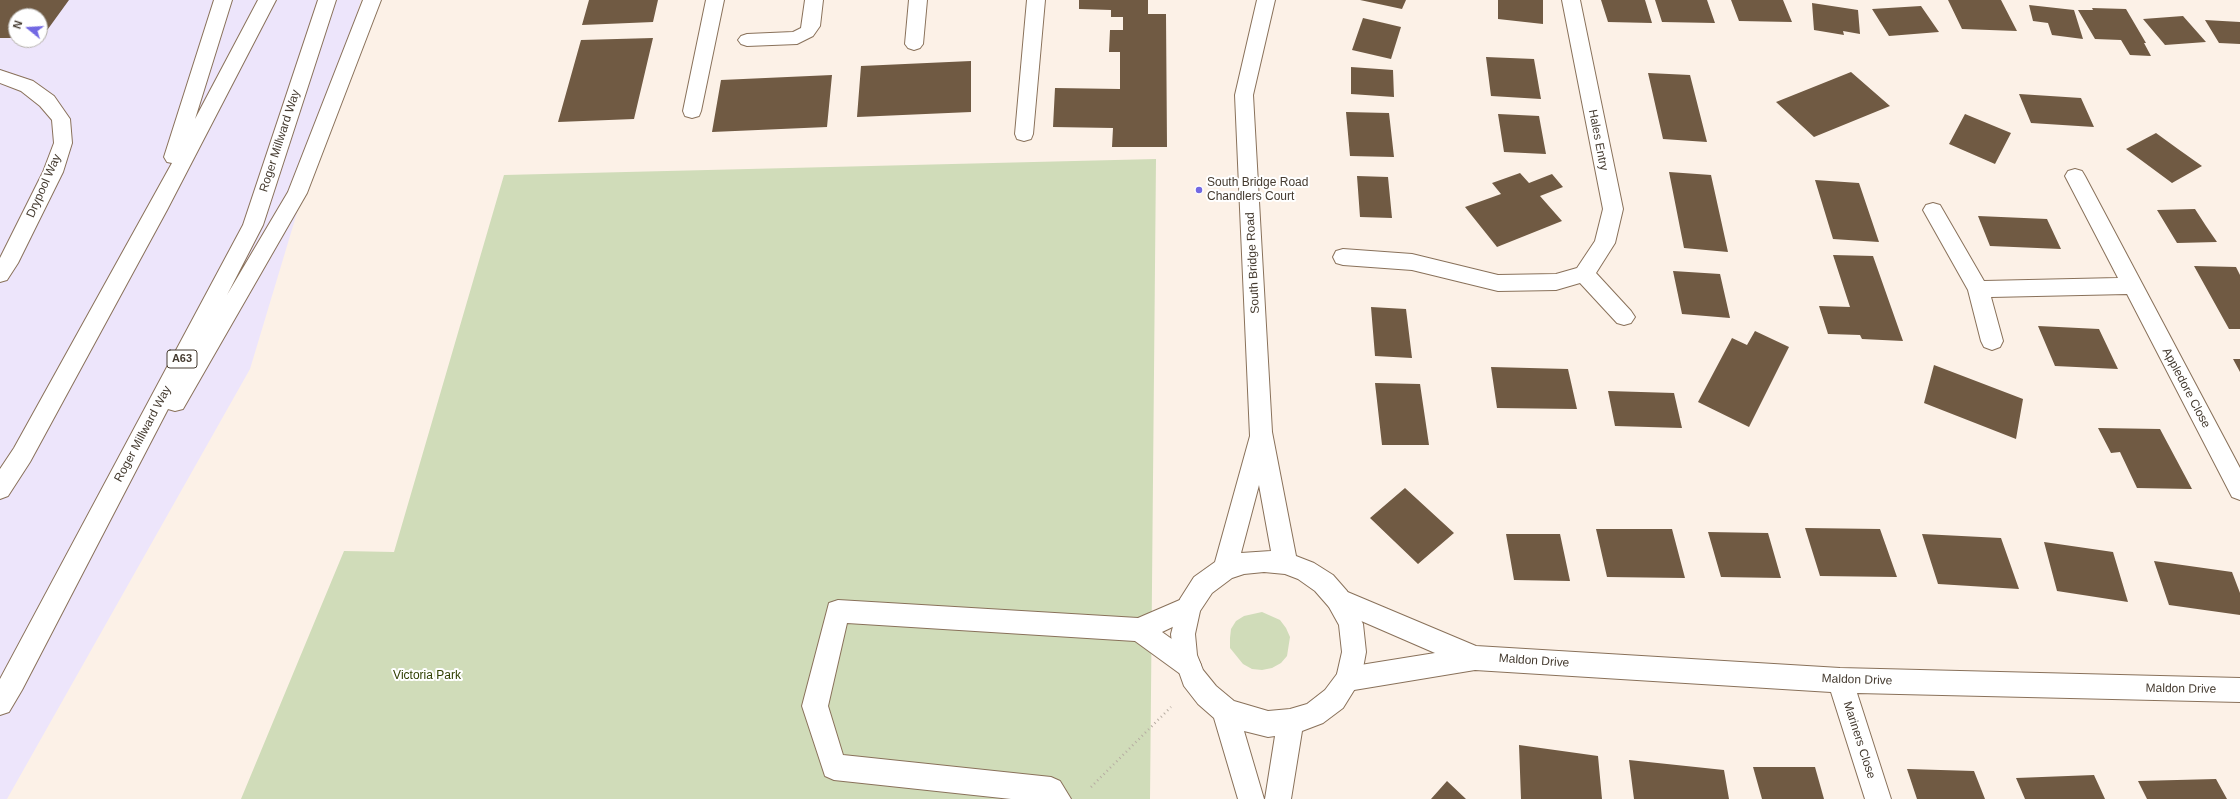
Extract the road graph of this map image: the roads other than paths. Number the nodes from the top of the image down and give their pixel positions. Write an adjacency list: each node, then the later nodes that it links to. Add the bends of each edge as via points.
1 (223, 0): 17 (main road)
2 (267, 0): 17 (main road)
3 (327, 0): 38 (main road, Roger Millward Way / A63, via 252,225)
4 (372, 0): 38 (main road, A63, via 297,193)
5 (715, 0): 14 (main road)
6 (814, 0): 11 (main road, via 811,26 797,38)
7 (918, 0): 12 (main road)
8 (1036, 0): 15 (main road)
9 (1266, 0): 26 (main road, South Bridge Road, via 1244,95)
10 (1571, 0): 21 (main road, Hales Entry, via 1613,209 1605,243)
11 (747, 40)
12 (914, 44)
13 (0, 76): 20 (main road, Drypool Way, via 27,86 47,101 61,119 63,143 53,172 8,263)
14 (692, 111)
15 (1024, 134)
16 (2075, 176): 22 (main road, Appledore Close)
17 (158, 210): 27 (main road, via 22,456)
18 (1933, 210): 23 (main road)
19 (1343, 257): 21 (main road, via 1412,262 1498,283 1556,282)
20 (0, 274)
21 (1584, 274): 24 (main road)
22 (2133, 286): 23 (main road); 28 (main road, Appledore Close)
23 (1978, 289): 25 (main road)
24 (1624, 317)
25 (1992, 341)
26 (1262, 432): 29 (main road, South Bridge Road); 30 (main road, South Bridge Road)
27 (0, 489)
28 (2240, 490)
29 (1285, 563): 30 (main road, via 1251,562); 31 (main road, via 1324,583)
30 (1225, 569): 32 (main road, via 1203,585)
31 (1338, 599): 34 (main road, Maldon Drive); 36 (main road, via 1351,624 1354,652)
32 (1189, 607): 33 (main road); 35 (main road, via 1183,634 1184,655)
33 (1140, 630): 35 (main road); 43 (main road, via 838,611 815,706 834,767 1051,790)
34 (1475, 658): 36 (main road, Maldon Drive); 37 (main road, Maldon Drive)
35 (1193, 673): 41 (main road, via 1207,695)
36 (1348, 679): 42 (main road, via 1334,699 1314,714)
37 (1840, 680): 39 (main road, Maldon Drive); 46 (main road, Mariners Close)
38 (13, 681): 40 (main road, Roger Millward Way / A63)
39 (2240, 690)
40 (0, 703)
41 (1225, 710): 42 (main road, via 1246,719 1268,724); 44 (main road)
42 (1290, 722): 45 (main road)
43 (1058, 799)
44 (1251, 799)
45 (1278, 799)
46 (1878, 799)

